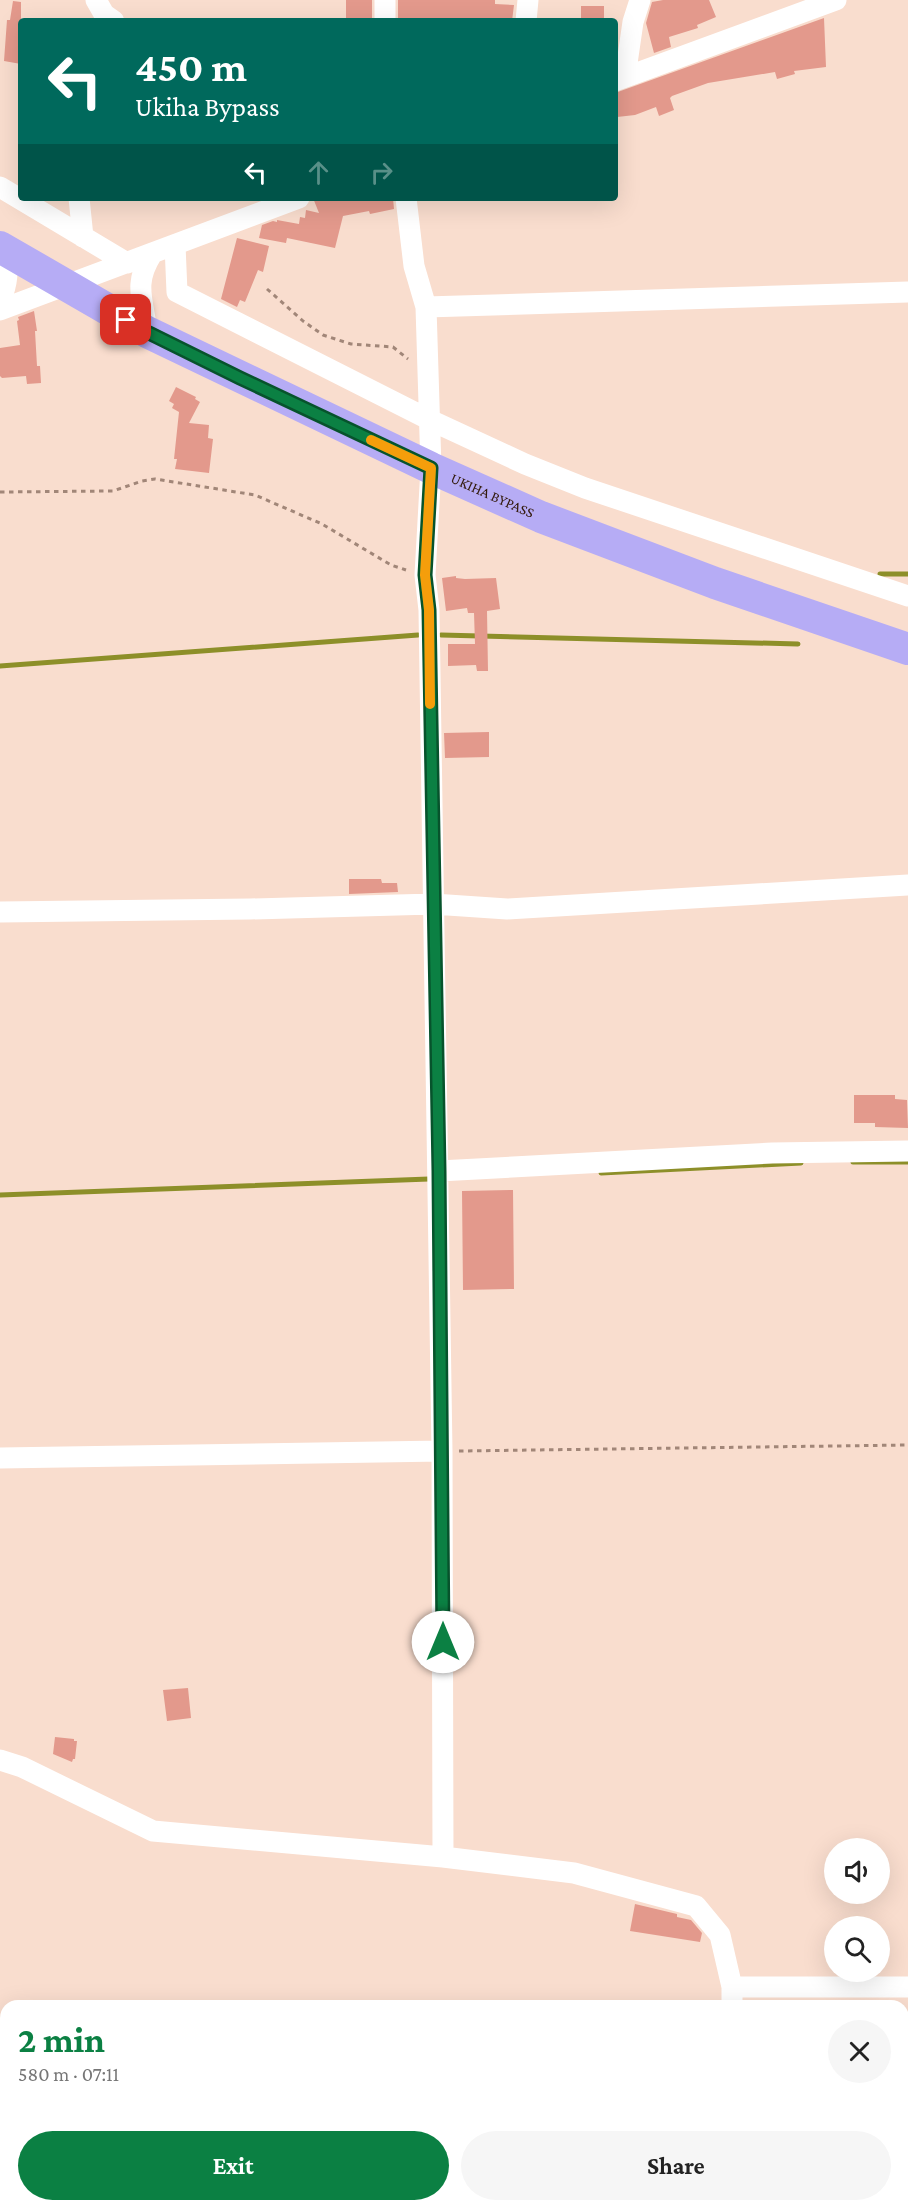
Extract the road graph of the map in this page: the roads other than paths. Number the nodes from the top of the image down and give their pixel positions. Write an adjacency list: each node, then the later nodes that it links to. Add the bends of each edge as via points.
1 (385, 0): 5 (street)
2 (528, 0): 6 (street)
3 (640, 0): 7 (street)
4 (836, 0): 7 (street)
5 (385, 18)
6 (526, 18)
7 (620, 79)
8 (0, 187): 9 (street)
9 (18, 198)
10 (23, 201): 14 (street)
11 (79, 201): 14 (street)
12 (291, 201): 15 (street)
13 (406, 201): 23 (street, via 414,266)
14 (83, 237): 19 (street)
15 (174, 245): 18 (street); 26 (street, via 177,292)
16 (0, 247): 20 (highway, UKIHA BYPASS)
17 (0, 254): 22 (street, via 5,259 7,276)
18 (152, 254): 19 (street); 25 (street, via 142,269 139,286)
19 (127, 263): 20 (street)
20 (66, 284): 24 (street); 25 (highway, UKIHA BYPASS)
21 (908, 292): 23 (street)
22 (0, 302)
23 (426, 307): 26 (street)
24 (0, 310)
25 (147, 332): 27 (highway, UKIHA BYPASS)
26 (430, 420): 27 (street); 28 (street, via 585,488)
27 (431, 468): 29 (highway, UKIHA BYPASS, via 541,517 715,583); 31 (street, via 425,575 429,610)
28 (908, 596)
29 (908, 649)
30 (908, 885): 31 (street, via 507,909)
31 (433, 904): 32 (street); 34 (street)
32 (0, 912)
33 (908, 1151): 34 (street, via 772,1153)
34 (439, 1171): 35 (street)
35 (442, 1451): 36 (street); 38 (street)
36 (0, 1458)
37 (0, 1760): 38 (street, via 153,1831)
38 (443, 1857): 40 (street, via 574,1874 696,1906 720,1935)
39 (908, 1987): 40 (street)
40 (732, 1996)

